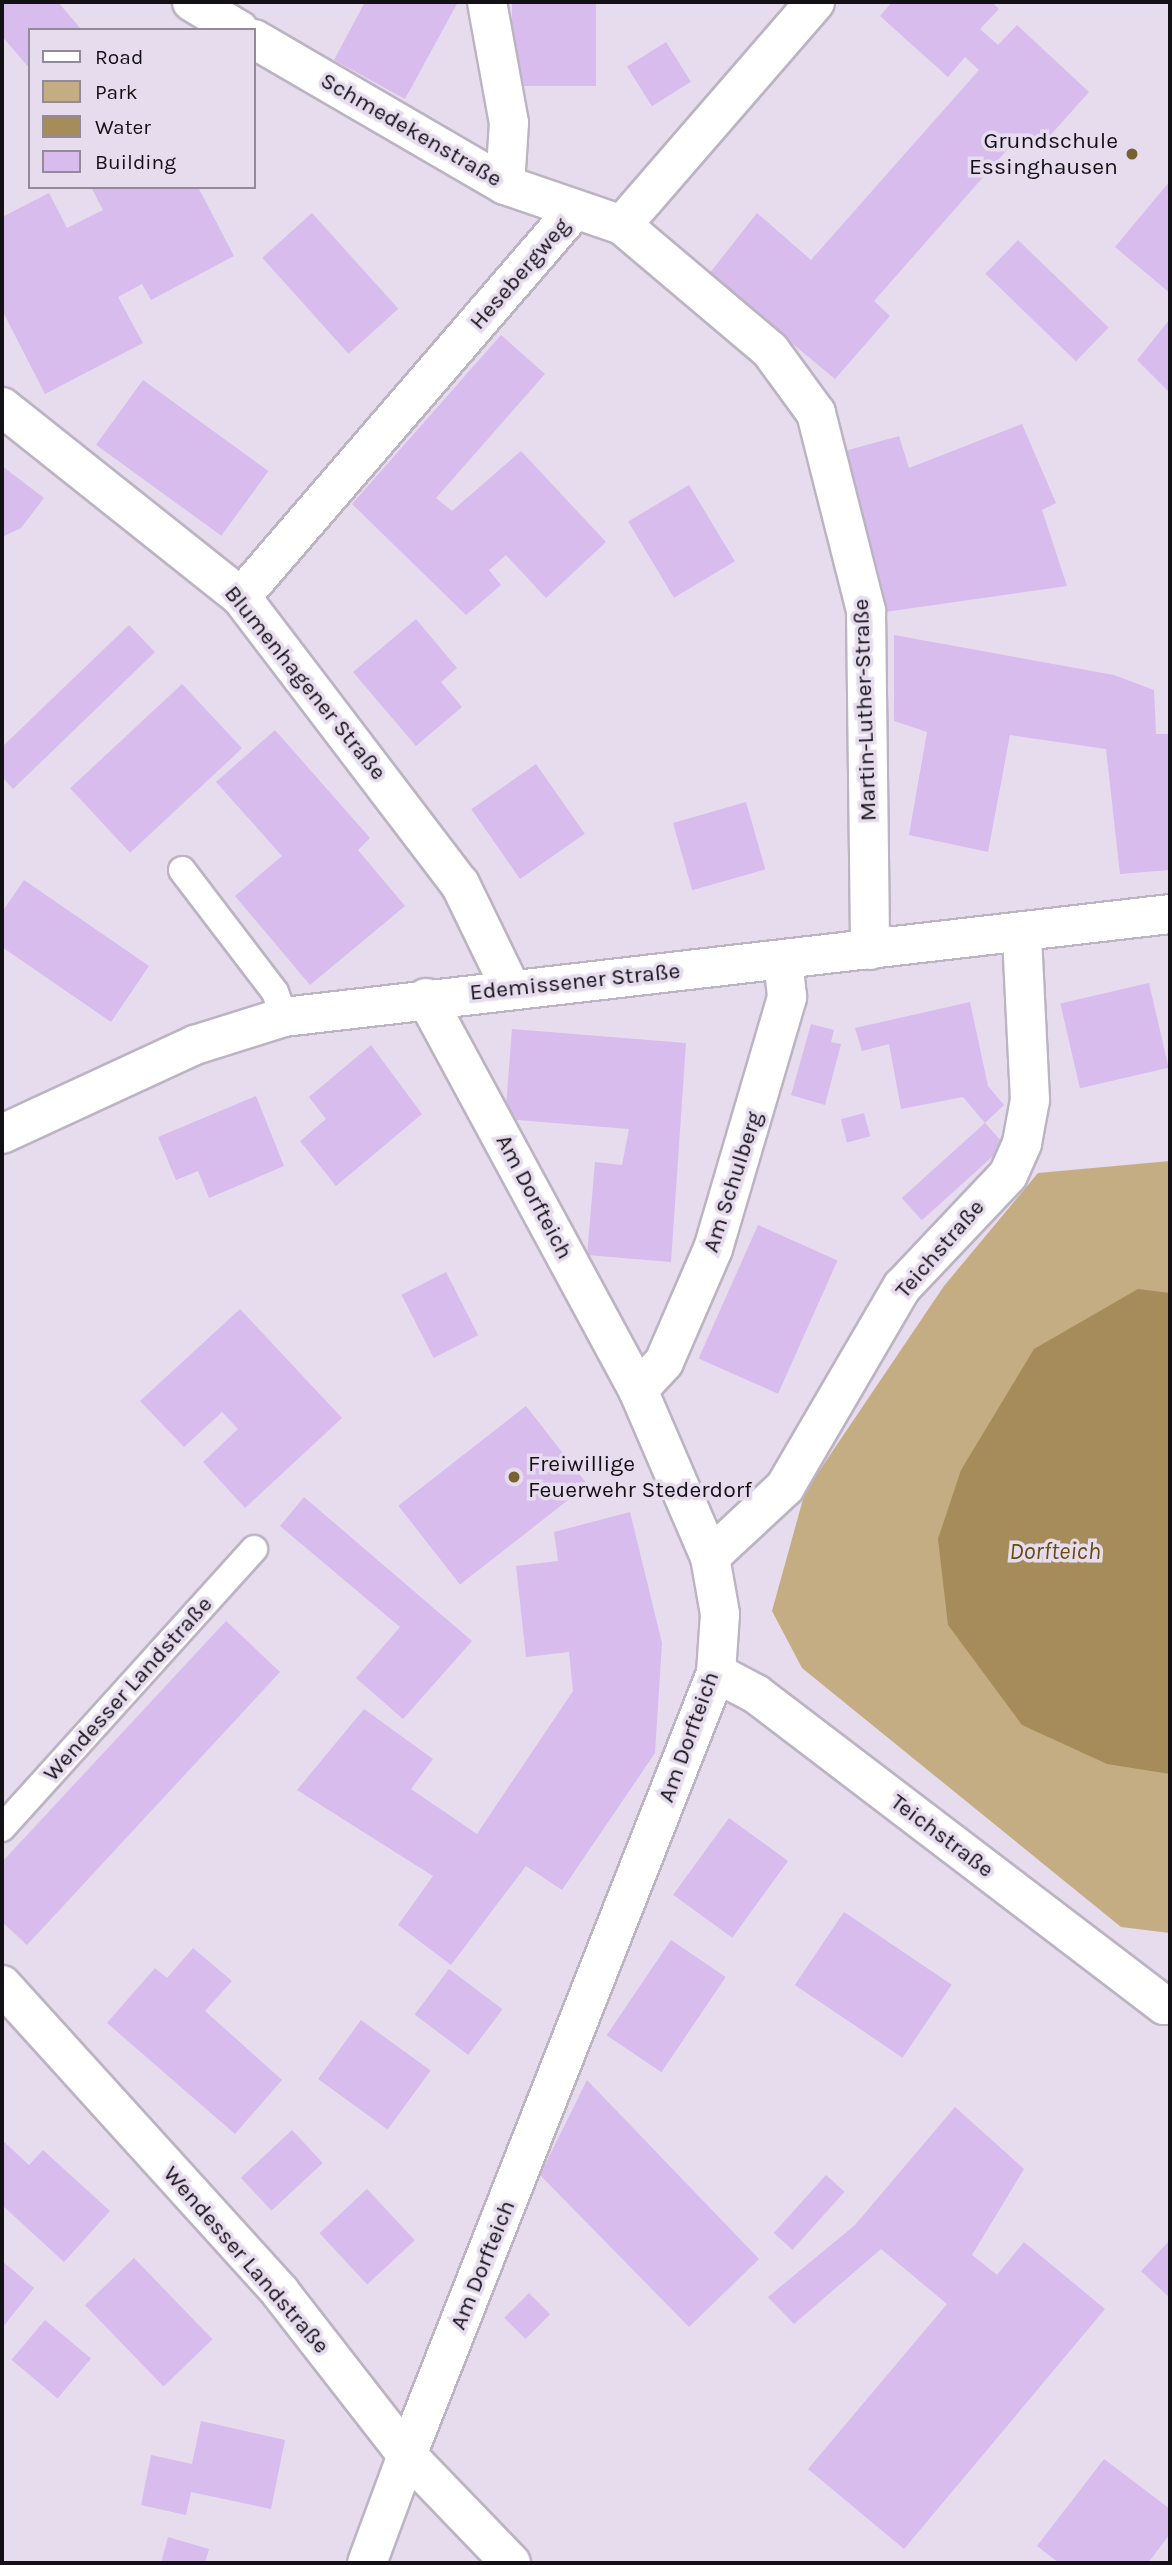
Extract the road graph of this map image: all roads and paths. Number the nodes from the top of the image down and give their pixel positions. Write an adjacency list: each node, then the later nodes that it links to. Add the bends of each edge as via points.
1 (192, 2): 4 (street)
2 (487, 2): 6 (street, via 509,123)
3 (815, 2): 8 (street)
4 (236, 28)
5 (256, 40): 6 (street, Schmedekenstraße)
6 (505, 185): 7 (street, Schmedekenstraße)
7 (572, 213): 8 (street, Hesebergweg); 10 (street, Hesebergweg)
8 (622, 225): 14 (street, Martin-Luther-Straße, via 770,350 816,413 866,611)
9 (2, 407): 10 (street, Blumenhagener Straße)
10 (241, 597): 16 (street, Blumenhagener Straße, via 460,884)
11 (181, 870): 18 (lane, via 275,992)
12 (1170, 914): 13 (street, Edemissener Straße)
13 (1022, 934): 14 (street, Edemissener Straße); 22 (street, Teichstraße, via 1030,1100 1022,1143 1008,1175 902,1287 785,1487)
14 (870, 950): 15 (street, Edemissener Straße)
15 (783, 959): 16 (street, Edemissener Straße); 20 (street, Am Schulberg, via 787,997 713,1249 664,1362)
16 (511, 989): 17 (street, Edemissener Straße)
17 (426, 998): 18 (street, Edemissener Straße); 20 (street, Am Dorfteich)
18 (284, 1017): 19 (street, Edemissener Straße, via 195,1045)
19 (2, 1134)
20 (638, 1390): 22 (street, Am Dorfteich)
21 (254, 1549): 24 (lane, Wendesser Landstraße)
22 (710, 1556): 23 (street, Am Dorfteich, via 720,1614)
23 (716, 1673): 26 (street, Teichstraße, via 756,1694); 27 (street, Am Dorfteich)
24 (2, 1828)
25 (2, 1985): 27 (street, Wendesser Landstraße, via 280,2292)
26 (1168, 2007)
27 (407, 2455): 28 (street); 29 (street, Wendesser Landstraße)
28 (367, 2563)
29 (511, 2563)

